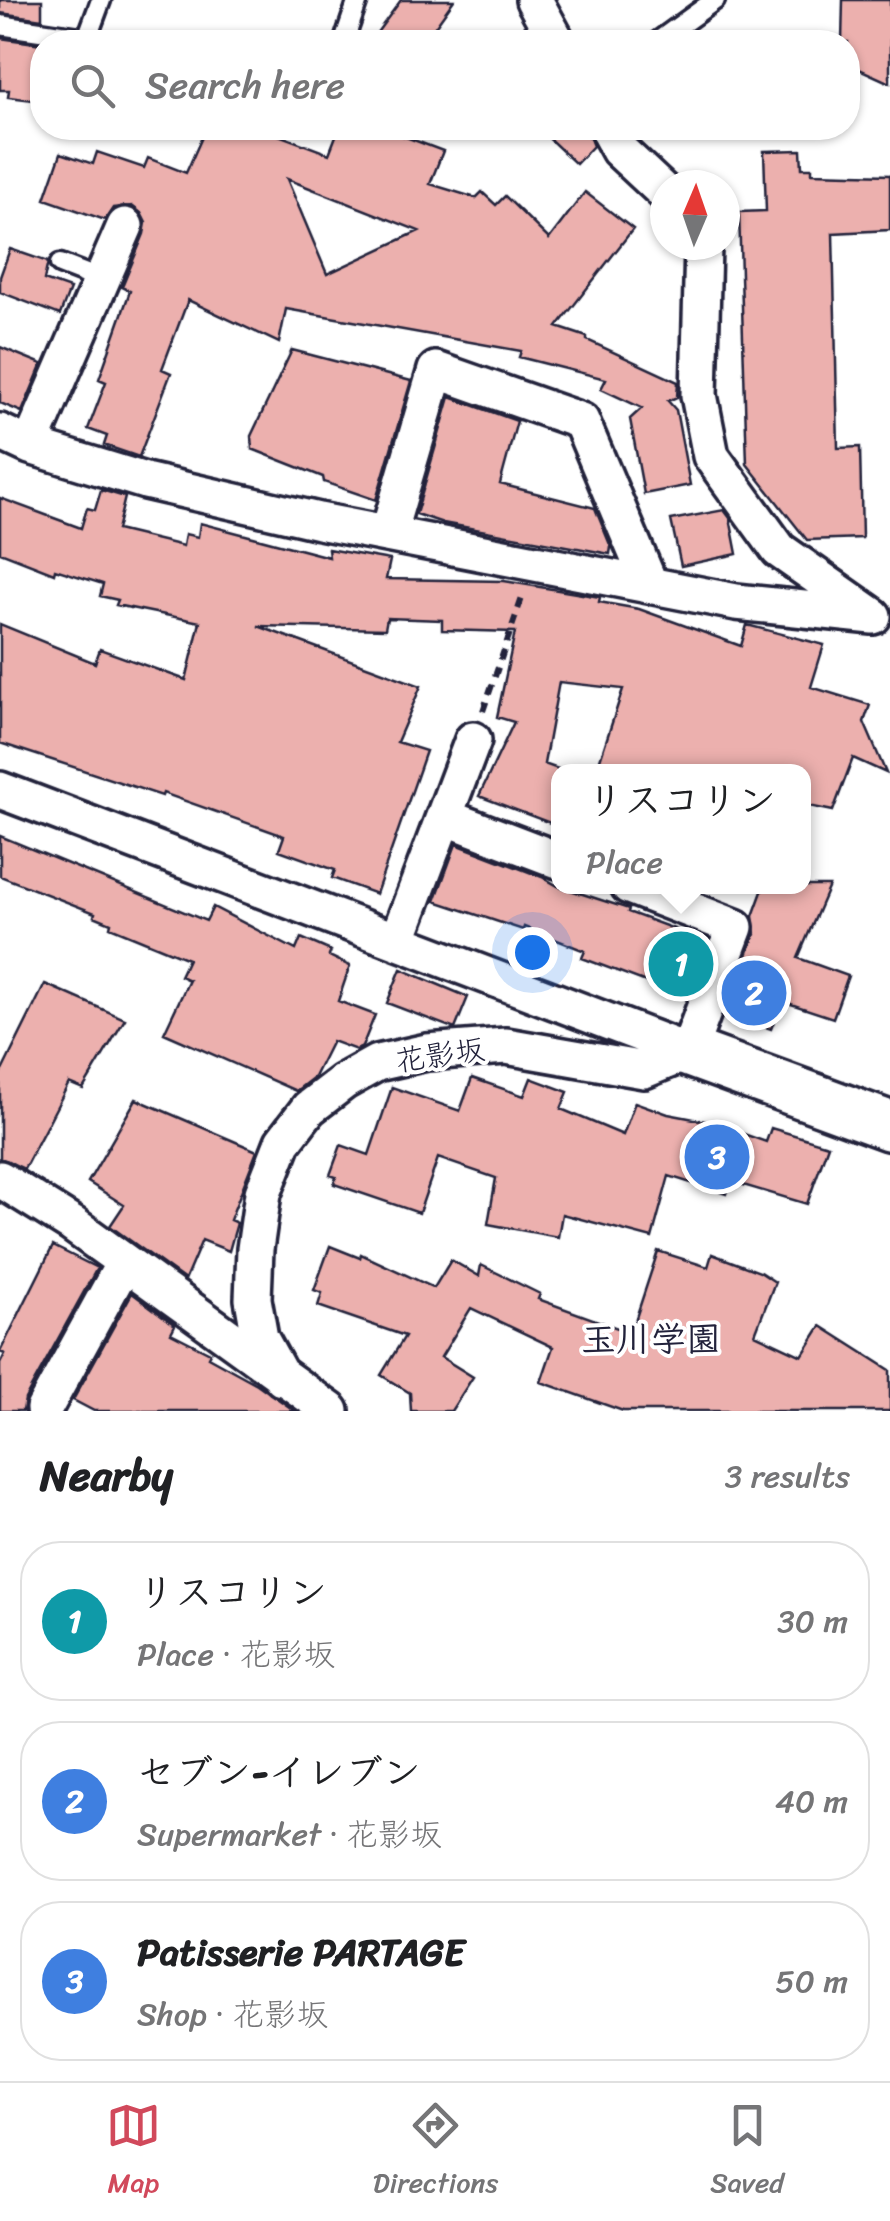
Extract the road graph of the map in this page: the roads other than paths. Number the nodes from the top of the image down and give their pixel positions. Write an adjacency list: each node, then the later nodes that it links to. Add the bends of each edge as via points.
1 (101, 0): 7 (lane)
2 (358, 0): 8 (lane)
3 (534, 0): 9 (street)
4 (715, 0): 10 (lane)
5 (0, 25): 6 (lane)
6 (33, 30)
7 (90, 30)
8 (348, 30)
9 (550, 30)
10 (674, 30)
11 (614, 140): 12 (street)
12 (650, 179)
13 (124, 226): 16 (street)
14 (703, 260): 20 (street, via 699,395 711,456 778,550)
15 (60, 264): 16 (lane)
16 (101, 280): 17 (street)
17 (15, 439): 18 (street, via 145,481)
18 (388, 534): 19 (street); 19 (street, via 436,370 581,421)
19 (650, 585): 20 (street)
20 (882, 620)
21 (473, 740): 23 (street)
22 (0, 790): 26 (street)
23 (445, 817): 24 (street); 26 (street)
24 (551, 857)
25 (650, 894): 27 (street, via 735,927)
26 (397, 941): 27 (street)
27 (688, 1052): 28 (street); 31 (street, 花影坂, via 644,1070 506,1046 427,1052 378,1063 309,1108 283,1142 264,1192 255,1249 260,1338)
28 (890, 1126)
29 (0, 1179): 30 (street)
30 (124, 1263): 31 (street); 32 (street)
31 (282, 1378): 33 (street)
32 (44, 1409)
33 (326, 1410)

